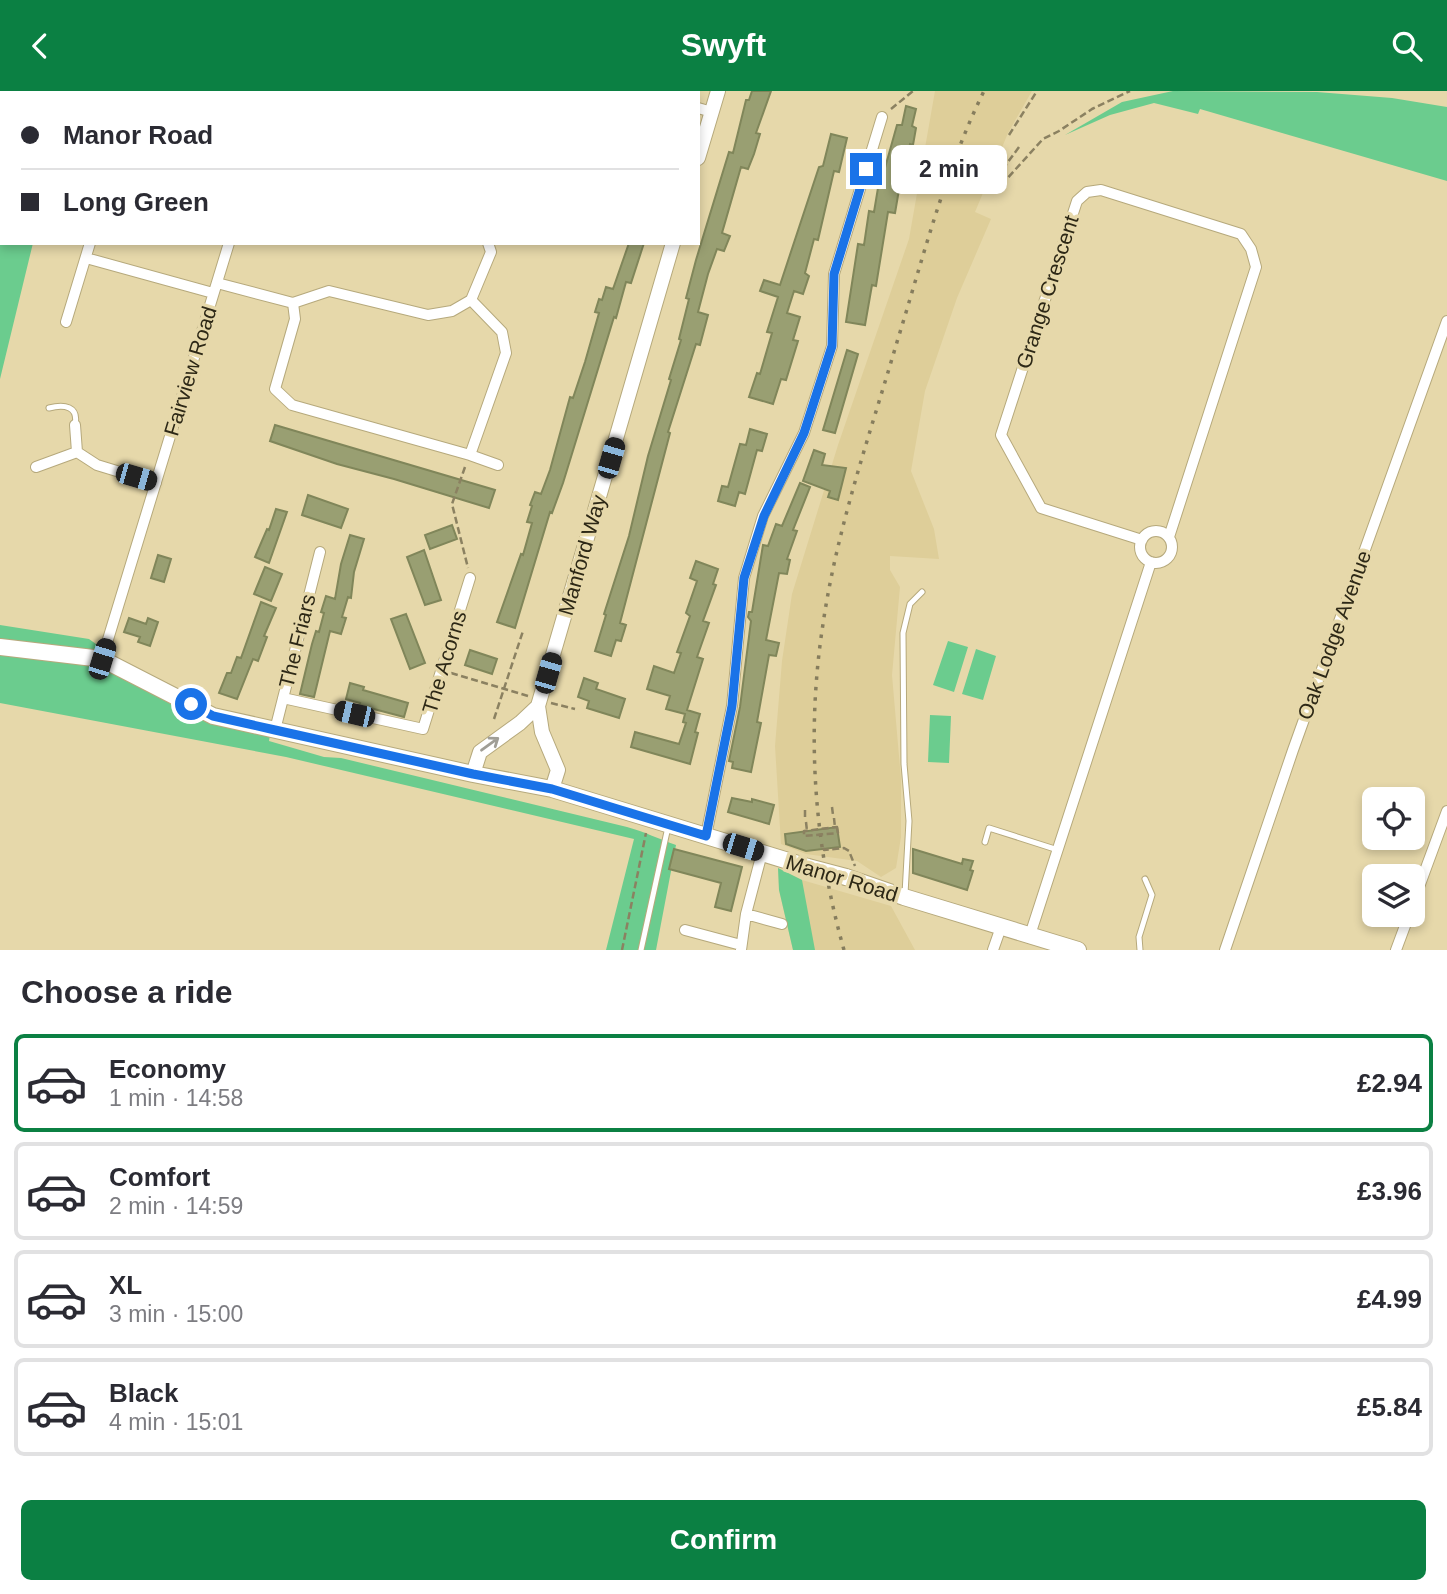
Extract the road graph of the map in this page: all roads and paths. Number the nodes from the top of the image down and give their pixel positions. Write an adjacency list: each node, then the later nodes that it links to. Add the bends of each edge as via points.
1 (718, 91): 5 (street)
2 (913, 91): 6 (path)
3 (1037, 91): 7 (path)
4 (1131, 91): 9 (path, via 1043,139 1004,182 997,177)
5 (705, 110): 8 (street)
6 (882, 117): 50 (street, via 834,274 832,346 804,433 764,516 744,578 732,706)
7 (1009, 135)
8 (700, 144)
9 (1019, 147)
10 (89, 245): 14 (street)
11 (228, 245): 15 (street, Fairview Road)
12 (489, 245): 16 (street, via 491,252)
13 (672, 245): 39 (street, Manford Way)
14 (86, 258): 15 (street); 19 (street)
15 (215, 288): 17 (street); 26 (street, Fairview Road)
16 (471, 300): 17 (street, via 452,311 428,315 329,291); 23 (street, via 502,332 506,353)
17 (293, 303): 23 (street, via 295,319 275,389 292,405)
18 (1447, 321): 69 (street, Oak Lodge Avenue)
19 (66, 322)
20 (49, 408): 21 (lane, via 72,408)
21 (75, 425): 22 (street)
22 (76, 452): 25 (street); 26 (street, via 97,465)
23 (470, 455): 24 (street); 31 (path, via 452,504)
24 (498, 465)
25 (36, 467)
26 (156, 483): 35 (street, Fairview Road)
27 (1169, 537): 28 (street, Grange Crescent, via 1154,531); 28 (street, Grange Crescent, via 1256,267 1241,234 1101,190 1087,192 1077,201 1001,435 1041,508); 30 (street, Grange Crescent, via 1169,556)
28 (1142, 540): 30 (street, via 1141,551)
29 (320, 552): 38 (street, The Friars)
30 (1151, 562): 52 (street, Grange Crescent)
31 (470, 578): 36 (street, The Acorns)
32 (922, 592): 56 (lane, via 910,604 903,633 909,821)
33 (523, 631): 37 (path)
34 (0, 647): 35 (main road, Manor Road)
35 (102, 659): 42 (main road, Manor Road, via 213,716)
36 (441, 670): 37 (path); 38 (street, The Acorns, via 423,729)
37 (504, 689): 39 (path); 41 (path)
38 (283, 698): 42 (street, The Friars)
39 (539, 703): 40 (path); 43 (street, one-way to 39, via 481,752); 44 (street, Manford Way, via 542,732 558,770)
40 (575, 709)
41 (494, 719)
42 (275, 730): 43 (main road, Manor Road)
43 (473, 774): 44 (main road, Manor Road)
44 (552, 789): 48 (main road, Manor Road)
45 (832, 807): 46 (path, bridge, via 838,833 804,837)
46 (805, 810)
47 (1447, 811): 54 (street)
48 (649, 820): 49 (main road, Manor Road); 64 (path)
49 (668, 824): 50 (main road, Manor Road); 65 (lane)
50 (706, 836): 53 (main road, Manor Road)
51 (985, 842): 52 (lane, via 989,828)
52 (1058, 850): 62 (street, Grange Crescent)
53 (762, 853): 56 (main road, Manor Road, bridge); 57 (street)
54 (1425, 871)
55 (1145, 879): 68 (lane, via 1152,895 1139,937)
56 (904, 897): 59 (main road, Manor Road)
57 (746, 914): 58 (street); 63 (street)
58 (782, 924)
59 (1001, 927): 62 (main road, Manor Road); 66 (street)
60 (1405, 927): 70 (street)
61 (685, 930): 63 (street)
62 (1030, 935): 67 (main road, Manor Road)
63 (741, 948)
64 (622, 950)
65 (641, 950)
66 (993, 950)
67 (1078, 950)
68 (1140, 950)
69 (1225, 950)
70 (1396, 950)

